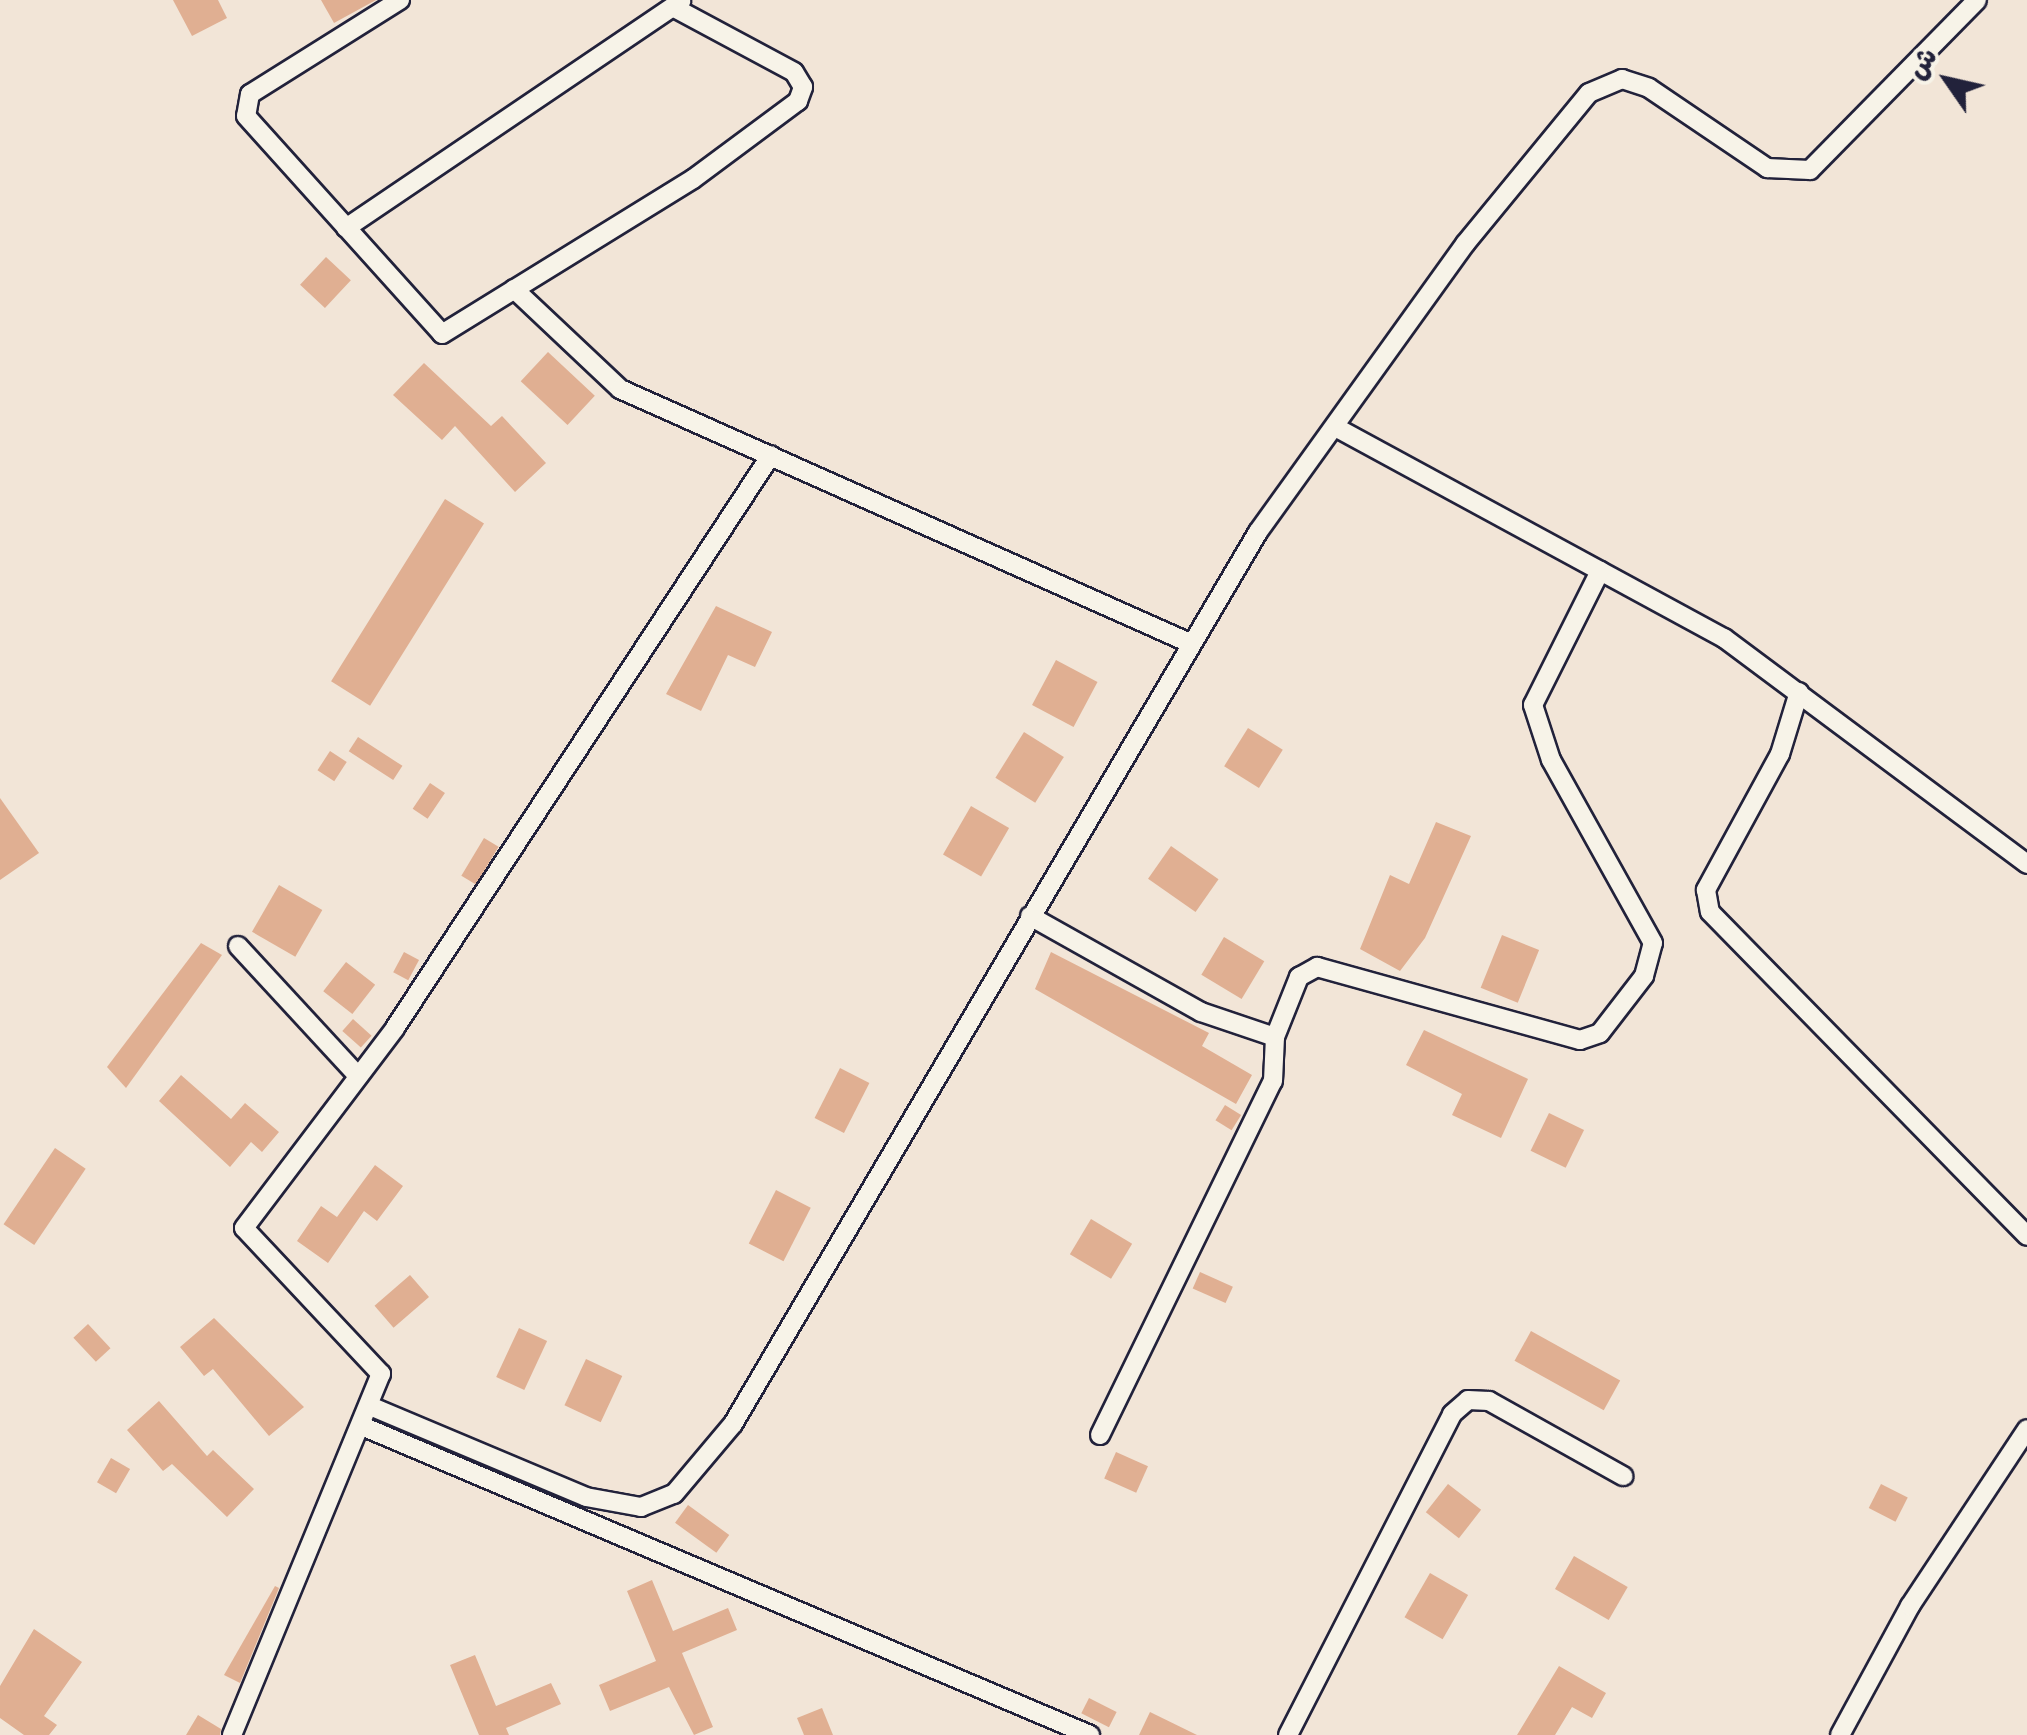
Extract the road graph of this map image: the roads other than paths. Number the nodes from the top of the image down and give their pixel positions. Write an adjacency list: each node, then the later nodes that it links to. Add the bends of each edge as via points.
1 (400, 0): 4 (street, via 250,94 256,137)
2 (1977, 0): 6 (street, via 1810,170 1768,168 1649,88 1604,82 1465,244)
3 (678, 3): 4 (street); 5 (street, via 794,72 803,87 798,101 693,179)
4 (346, 228): 5 (street, via 442,334)
5 (514, 289): 7 (street, via 620,389)
6 (1335, 427): 8 (street); 9 (street)
7 (771, 456): 9 (street); 15 (street)
8 (1600, 571): 10 (street, via 1724,638); 14 (street, via 1534,705 1551,760 1654,943 1618,1018 1580,1040 1317,967 1298,977)
9 (1192, 644): 12 (street)
10 (1799, 692): 11 (street); 16 (street, via 1780,754 1706,890 1710,912)
11 (2027, 864)
12 (1030, 916): 14 (street, via 1201,1012); 17 (street, via 733,1424 674,1494 641,1507 586,1497)
13 (238, 946): 15 (street)
14 (1275, 1038): 20 (street, via 1273,1081)
15 (358, 1076): 17 (street, via 244,1228 380,1374)
16 (2027, 1236)
17 (370, 1406): 18 (street)
18 (362, 1426): 22 (street); 23 (street)
19 (2027, 1430): 25 (street, via 1920,1590)
20 (1100, 1435)
21 (1623, 1476): 24 (street, via 1489,1402 1468,1400)
22 (232, 1735)
23 (1090, 1735)
24 (1288, 1735)
25 (1840, 1735)

